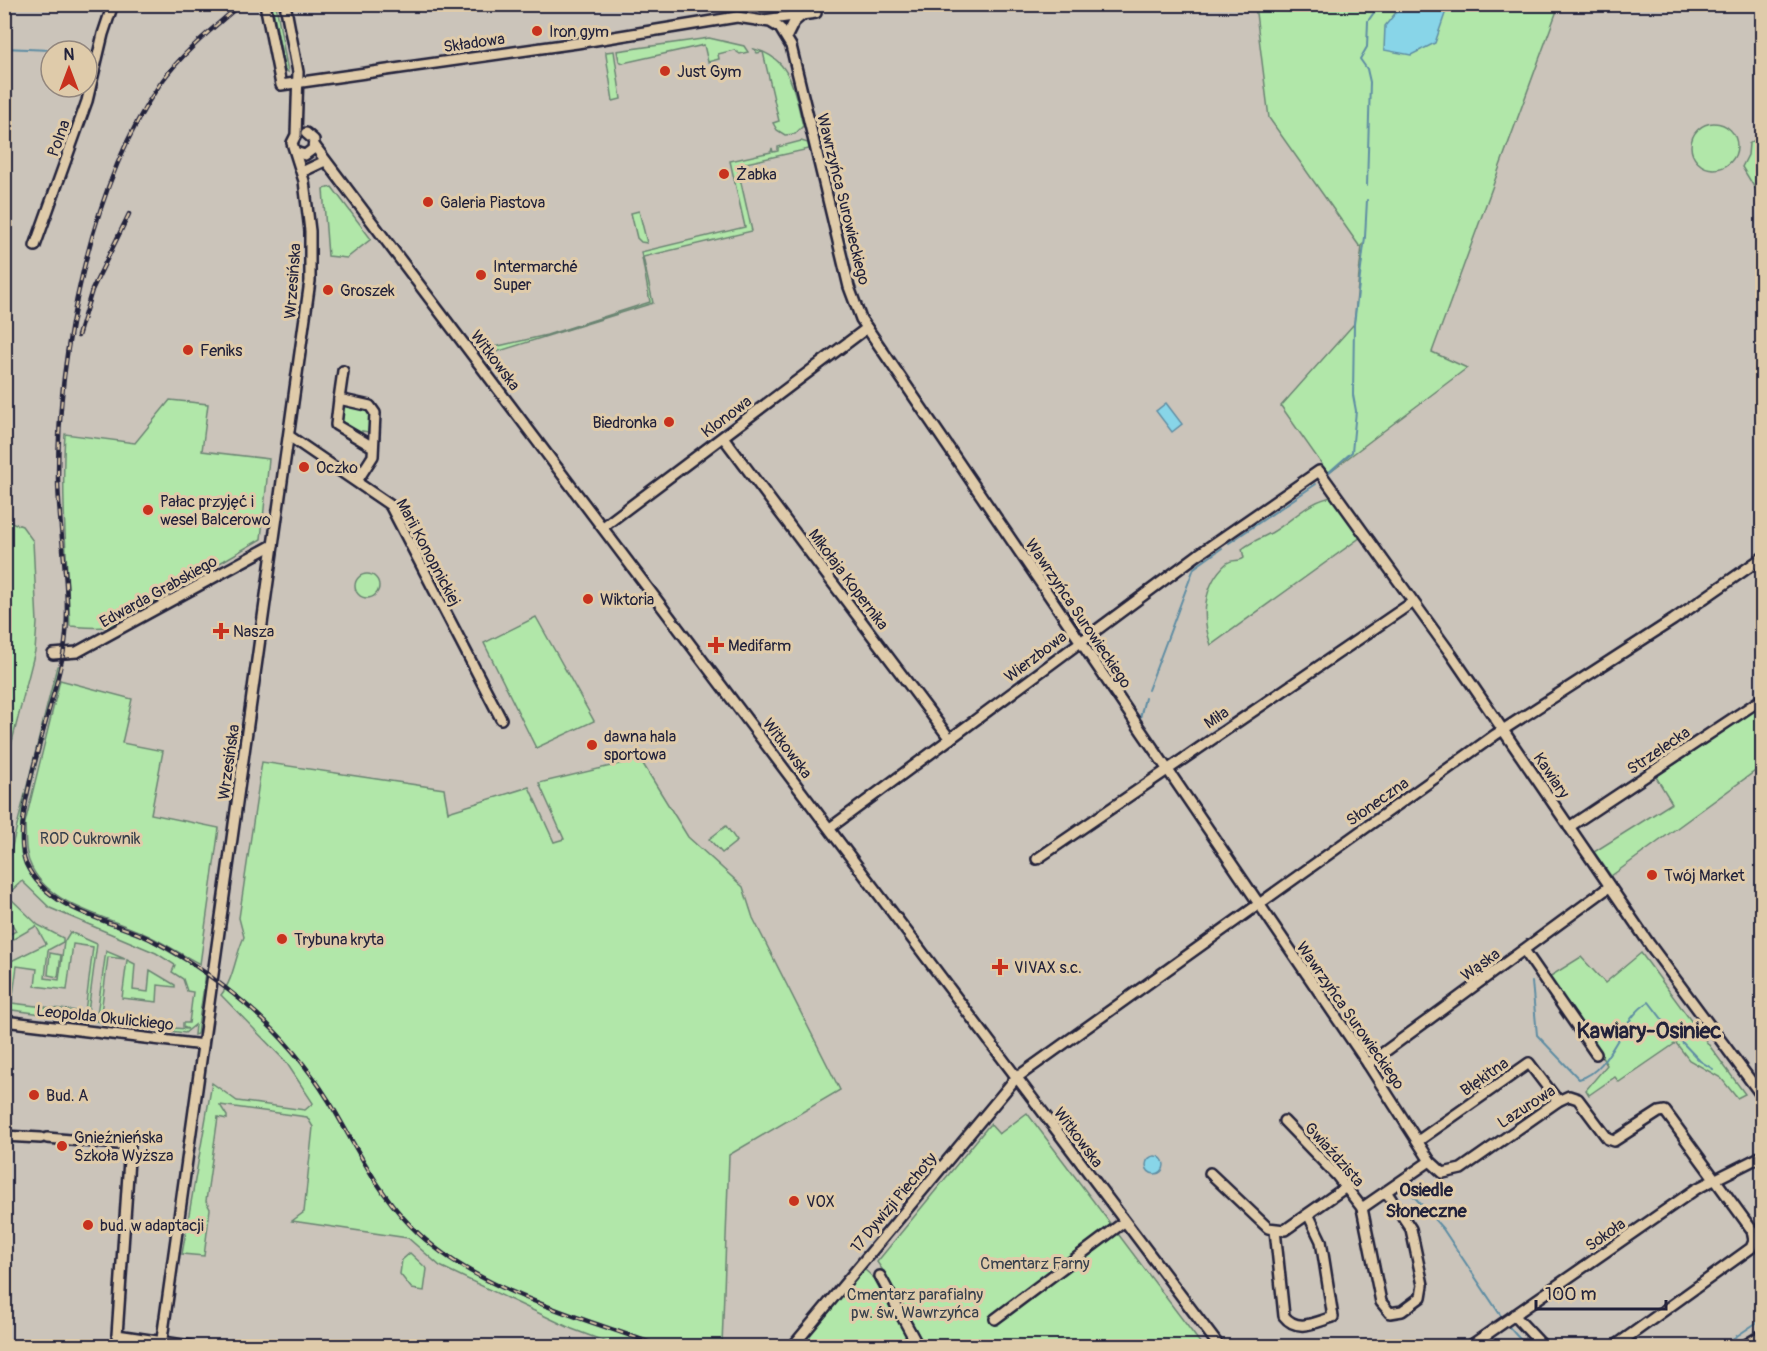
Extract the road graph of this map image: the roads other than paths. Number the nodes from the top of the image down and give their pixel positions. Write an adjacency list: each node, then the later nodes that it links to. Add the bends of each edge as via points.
1 (113, 4): 16 (street, Polna, via 84,111)
2 (265, 4): 9 (street, via 281,85)
3 (285, 4): 9 (street)
4 (816, 13): 5 (street, Składowa)
5 (802, 15): 6 (street, Składowa); 8 (street)
6 (760, 20): 7 (street, Składowa); 9 (street, Składowa, via 737,17)
7 (780, 28): 8 (street, Wawrzyńca Surowieckiego)
8 (787, 36): 17 (street, Wawrzyńca Surowieckiego, via 852,295)
9 (299, 83): 10 (street, via 297,111)
10 (301, 134): 11 (street, Witkowska, via 311,135); 12 (street, via 292,143)
11 (314, 145): 12 (street); 14 (street, Witkowska)
12 (303, 154): 13 (street, Witkowska); 15 (street, Wrzesińska)
13 (322, 162): 14 (street, Witkowska); 15 (street)
14 (333, 168): 25 (street, Witkowska)
15 (305, 176): 20 (street, Wrzesińska, via 310,281)
16 (35, 246)
17 (867, 328): 21 (street, Klonowa); 29 (street, Wawrzyńca Surowieckiego)
18 (343, 371): 19 (street)
19 (339, 399): 22 (street, via 336,425); 22 (street, via 370,406 375,413)
20 (289, 436): 24 (street, Marii Konopnickiej); 26 (street, Wrzesińska)
21 (723, 437): 25 (street, Klonowa); 34 (street, Mikołaja Kopernika)
22 (373, 447): 24 (street, via 373,456)
23 (1319, 471): 28 (street, Kawiary); 29 (street, Wierzbowa)
24 (357, 480): 32 (street, Marii Konopnickiej, via 390,505)
25 (603, 527): 37 (street, Witkowska)
26 (273, 545): 30 (street, Edwarda Grabskiego, via 77,652); 43 (street, Wrzesińska)
27 (1762, 558): 33 (street, Słoneczna)
28 (1413, 602): 33 (street, Kawiary); 35 (street, Miła)
29 (1080, 641): 34 (street, Wierzbowa); 35 (street, Wawrzyńca Surowieckiego)
30 (53, 654)
31 (1762, 699): 36 (street, Strzelecka)
32 (501, 719)
33 (1503, 730): 36 (street, Kawiary); 40 (street, Słoneczna)
34 (950, 739): 37 (street, Wierzbowa)
35 (1166, 769): 38 (street, Miła); 40 (street, Wawrzyńca Surowieckiego)
36 (1569, 827): 39 (street, Kawiary)
37 (830, 828): 46 (street, Witkowska)
38 (1037, 859)
39 (1609, 887): 41 (street, Wąska); 47 (street, Kawiary)
40 (1257, 904): 45 (street, Wawrzyńca Surowieckiego); 46 (street, Słoneczna)
41 (1524, 950): 44 (street); 45 (street, Wąska)
42 (4, 1021): 43 (street, Leopolda Okulickiego)
43 (203, 1045): 67 (street, Wrzesińska)
44 (1596, 1054)
45 (1368, 1064): 51 (street, Wawrzyńca Surowieckiego)
46 (1016, 1078): 61 (street, Witkowska); 69 (street, 17 Dywizji Piechoty)
47 (1761, 1091)
48 (1558, 1101): 51 (street, Błękitna, via 1528,1063); 55 (street, Lazurowa, via 1461,1169); 56 (street, Lazurowa, via 1569,1096 1578,1098 1608,1139 1614,1141 1665,1111)
49 (1284, 1121): 57 (street, Gwiaździsta)
50 (4, 1136): 67 (street, via 130,1144 117,1335)
51 (1418, 1141): 53 (street, Wawrzyńca Surowieckiego)
52 (1762, 1156): 56 (street, Sokoła)
53 (1430, 1161): 55 (street, Wawrzyńca Surowieckiego); 58 (street, Gwiaździsta)
54 (1210, 1173): 62 (street, via 1268,1228)
55 (1443, 1173)
56 (1715, 1179): 64 (street, Sokoła); 74 (street, via 1752,1230 1751,1248)
57 (1346, 1187): 59 (street, Gwiaździsta); 60 (street)
58 (1388, 1192): 59 (street, Gwiaździsta); 59 (street, Gwiaździsta, via 1411,1229 1422,1285 1421,1297 1402,1311 1390,1312 1381,1302)
59 (1362, 1208)
60 (1308, 1214): 62 (street, via 1285,1230); 62 (street, via 1321,1241 1333,1317 1301,1327 1284,1316)
61 (1124, 1222): 65 (street); 71 (street, Witkowska)
62 (1275, 1230)
63 (880, 1276): 70 (street)
64 (1514, 1315): 72 (street, Sokoła); 73 (street)
65 (995, 1319)
66 (1762, 1335): 75 (street)
67 (161, 1344): 68 (street)
68 (190, 1347)
69 (793, 1347)
70 (918, 1347)
71 (1219, 1347)
72 (1470, 1347)
73 (1543, 1347)
74 (1615, 1347)
75 (1744, 1347)

